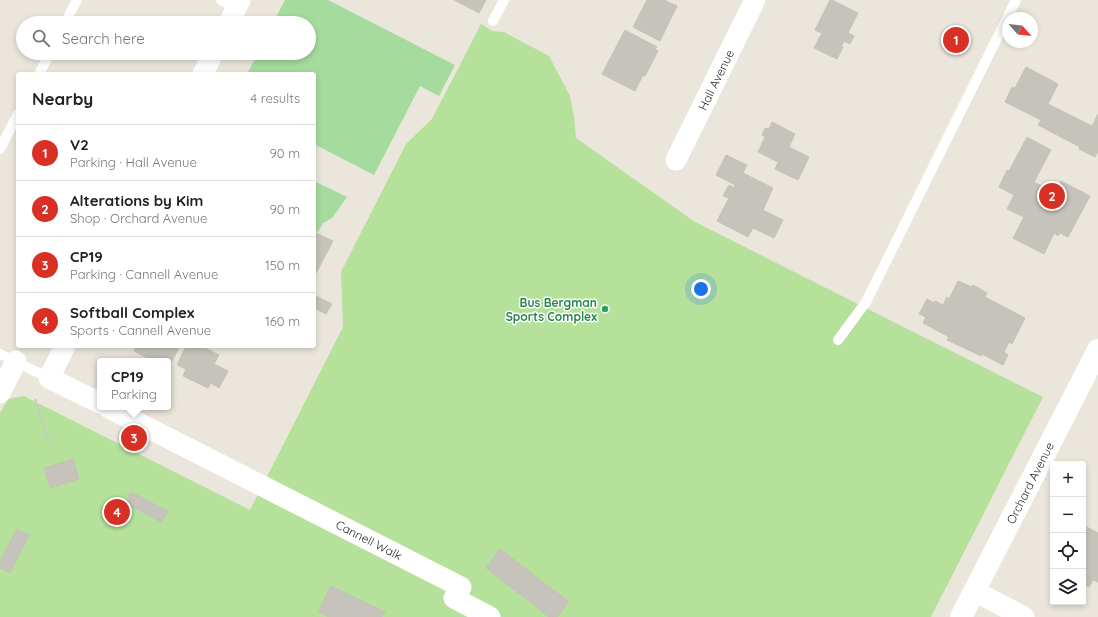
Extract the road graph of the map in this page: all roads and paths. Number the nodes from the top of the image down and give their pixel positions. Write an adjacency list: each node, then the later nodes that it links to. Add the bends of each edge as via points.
1 (77, 0): 5 (lane)
2 (504, 0): 6 (lane)
3 (755, 0): 13 (street, Hall Avenue)
4 (1016, 0): 14 (lane, via 866,302)
5 (69, 16)
6 (493, 21)
7 (46, 60): 9 (lane)
8 (210, 60): 10 (street)
9 (40, 72)
10 (204, 72)
11 (16, 118): 12 (lane)
12 (0, 150)
13 (676, 160)
14 (838, 340)
15 (64, 348): 18 (street)
16 (1096, 357): 24 (street, Orchard Avenue)
17 (8, 358): 18 (lane); 19 (street)
18 (49, 378): 21 (street)
19 (0, 393)
20 (35, 399): 23 (path)
21 (97, 402)
22 (113, 410): 25 (street, Cannell Walk, via 462,587 454,598)
23 (49, 439)
24 (974, 591): 26 (street, Orchard Avenue); 27 (street)
25 (490, 617)
26 (961, 617)
27 (1024, 617)

